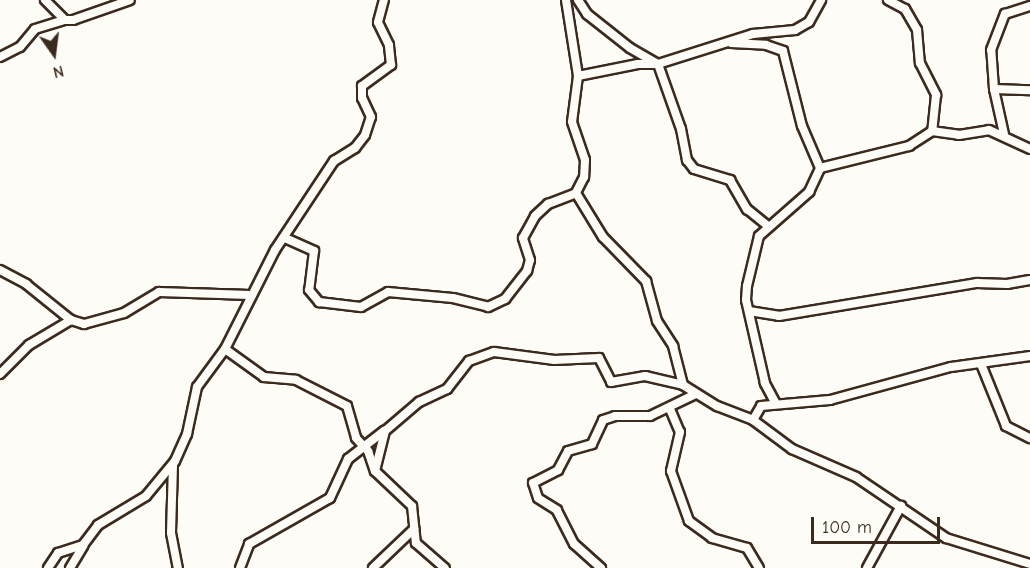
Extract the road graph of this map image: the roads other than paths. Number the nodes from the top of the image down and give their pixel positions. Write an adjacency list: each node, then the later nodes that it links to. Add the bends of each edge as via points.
1 (45, 0): 9 (street)
2 (130, 0): 9 (street, via 85,19)
3 (384, 0): 22 (street, via 378,22 389,45 391,65 362,86 362,98 371,117 365,135 355,148 334,161)
4 (566, 0): 13 (street)
5 (578, 0): 12 (street, via 586,14)
6 (821, 0): 10 (street, via 801,28 753,34)
7 (888, 0): 16 (street, via 905,9 917,30 920,63 936,95)
8 (1030, 6): 14 (street, via 1007,12 996,31 991,56)
9 (65, 20): 11 (street, via 35,29 20,47)
10 (722, 43): 12 (street); 19 (street, via 766,45 783,51 802,126)
11 (0, 57)
12 (658, 64): 13 (street); 21 (street, via 690,165 730,180 747,209)
13 (578, 76): 20 (street, via 572,122 585,166)
14 (994, 89): 15 (street); 17 (street)
15 (1030, 90)
16 (932, 131): 17 (street, via 959,135 989,130); 19 (street, via 909,146)
17 (1004, 135): 18 (street)
18 (1030, 149)
19 (820, 168): 21 (street, via 808,192)
20 (576, 193): 22 (street, via 548,204 535,216 523,238 530,260 527,271 506,299 488,307 453,298 388,292 361,307 319,302 309,290 314,250); 32 (street, via 603,237 646,281 657,321 673,346)
21 (768, 226): 26 (street, via 755,248 746,293)
22 (285, 238): 25 (street)
23 (0, 270): 27 (street)
24 (1030, 280): 26 (street, via 977,283 779,316)
25 (250, 295): 27 (street, via 159,292 96,323); 28 (street)
26 (749, 311): 34 (street, via 765,383)
27 (71, 321): 31 (street, via 29,345)
28 (225, 349): 39 (street, via 264,377 296,380 342,402); 40 (street, via 197,387 187,434)
29 (1030, 356): 30 (street)
30 (981, 364): 34 (street, via 951,367 866,393); 38 (street, via 1006,426)
31 (0, 374)
32 (683, 386): 33 (street); 37 (street, via 645,375 611,382 599,358 554,360 500,350 469,362 447,390 419,402)
33 (696, 394): 35 (street); 36 (street)
34 (776, 404): 36 (street, via 758,407)
35 (670, 409): 52 (street, via 646,417 607,418 600,423 592,444 568,450 558,470 533,483 538,498 557,510 574,543); 53 (street, via 680,432 671,471 689,521 712,538 747,548)
36 (753, 420): 42 (street, via 792,449 843,470)
37 (385, 431): 39 (street); 41 (street)
38 (1030, 438)
39 (363, 446): 41 (street); 50 (street, via 346,462 330,498 249,544)
40 (174, 462): 44 (street, via 146,496 98,525); 49 (street, via 171,533)
41 (375, 471): 43 (street, via 412,506)
42 (901, 506): 45 (street, via 959,544); 54 (street)
43 (414, 529): 46 (street, via 416,543); 51 (street)
44 (83, 545): 47 (street, via 58,553); 48 (street)
45 (1030, 564)
46 (442, 566)
47 (48, 568)
48 (70, 568)
49 (178, 568)
50 (240, 568)
51 (373, 568)
52 (601, 568)
53 (759, 568)
54 (867, 568)

